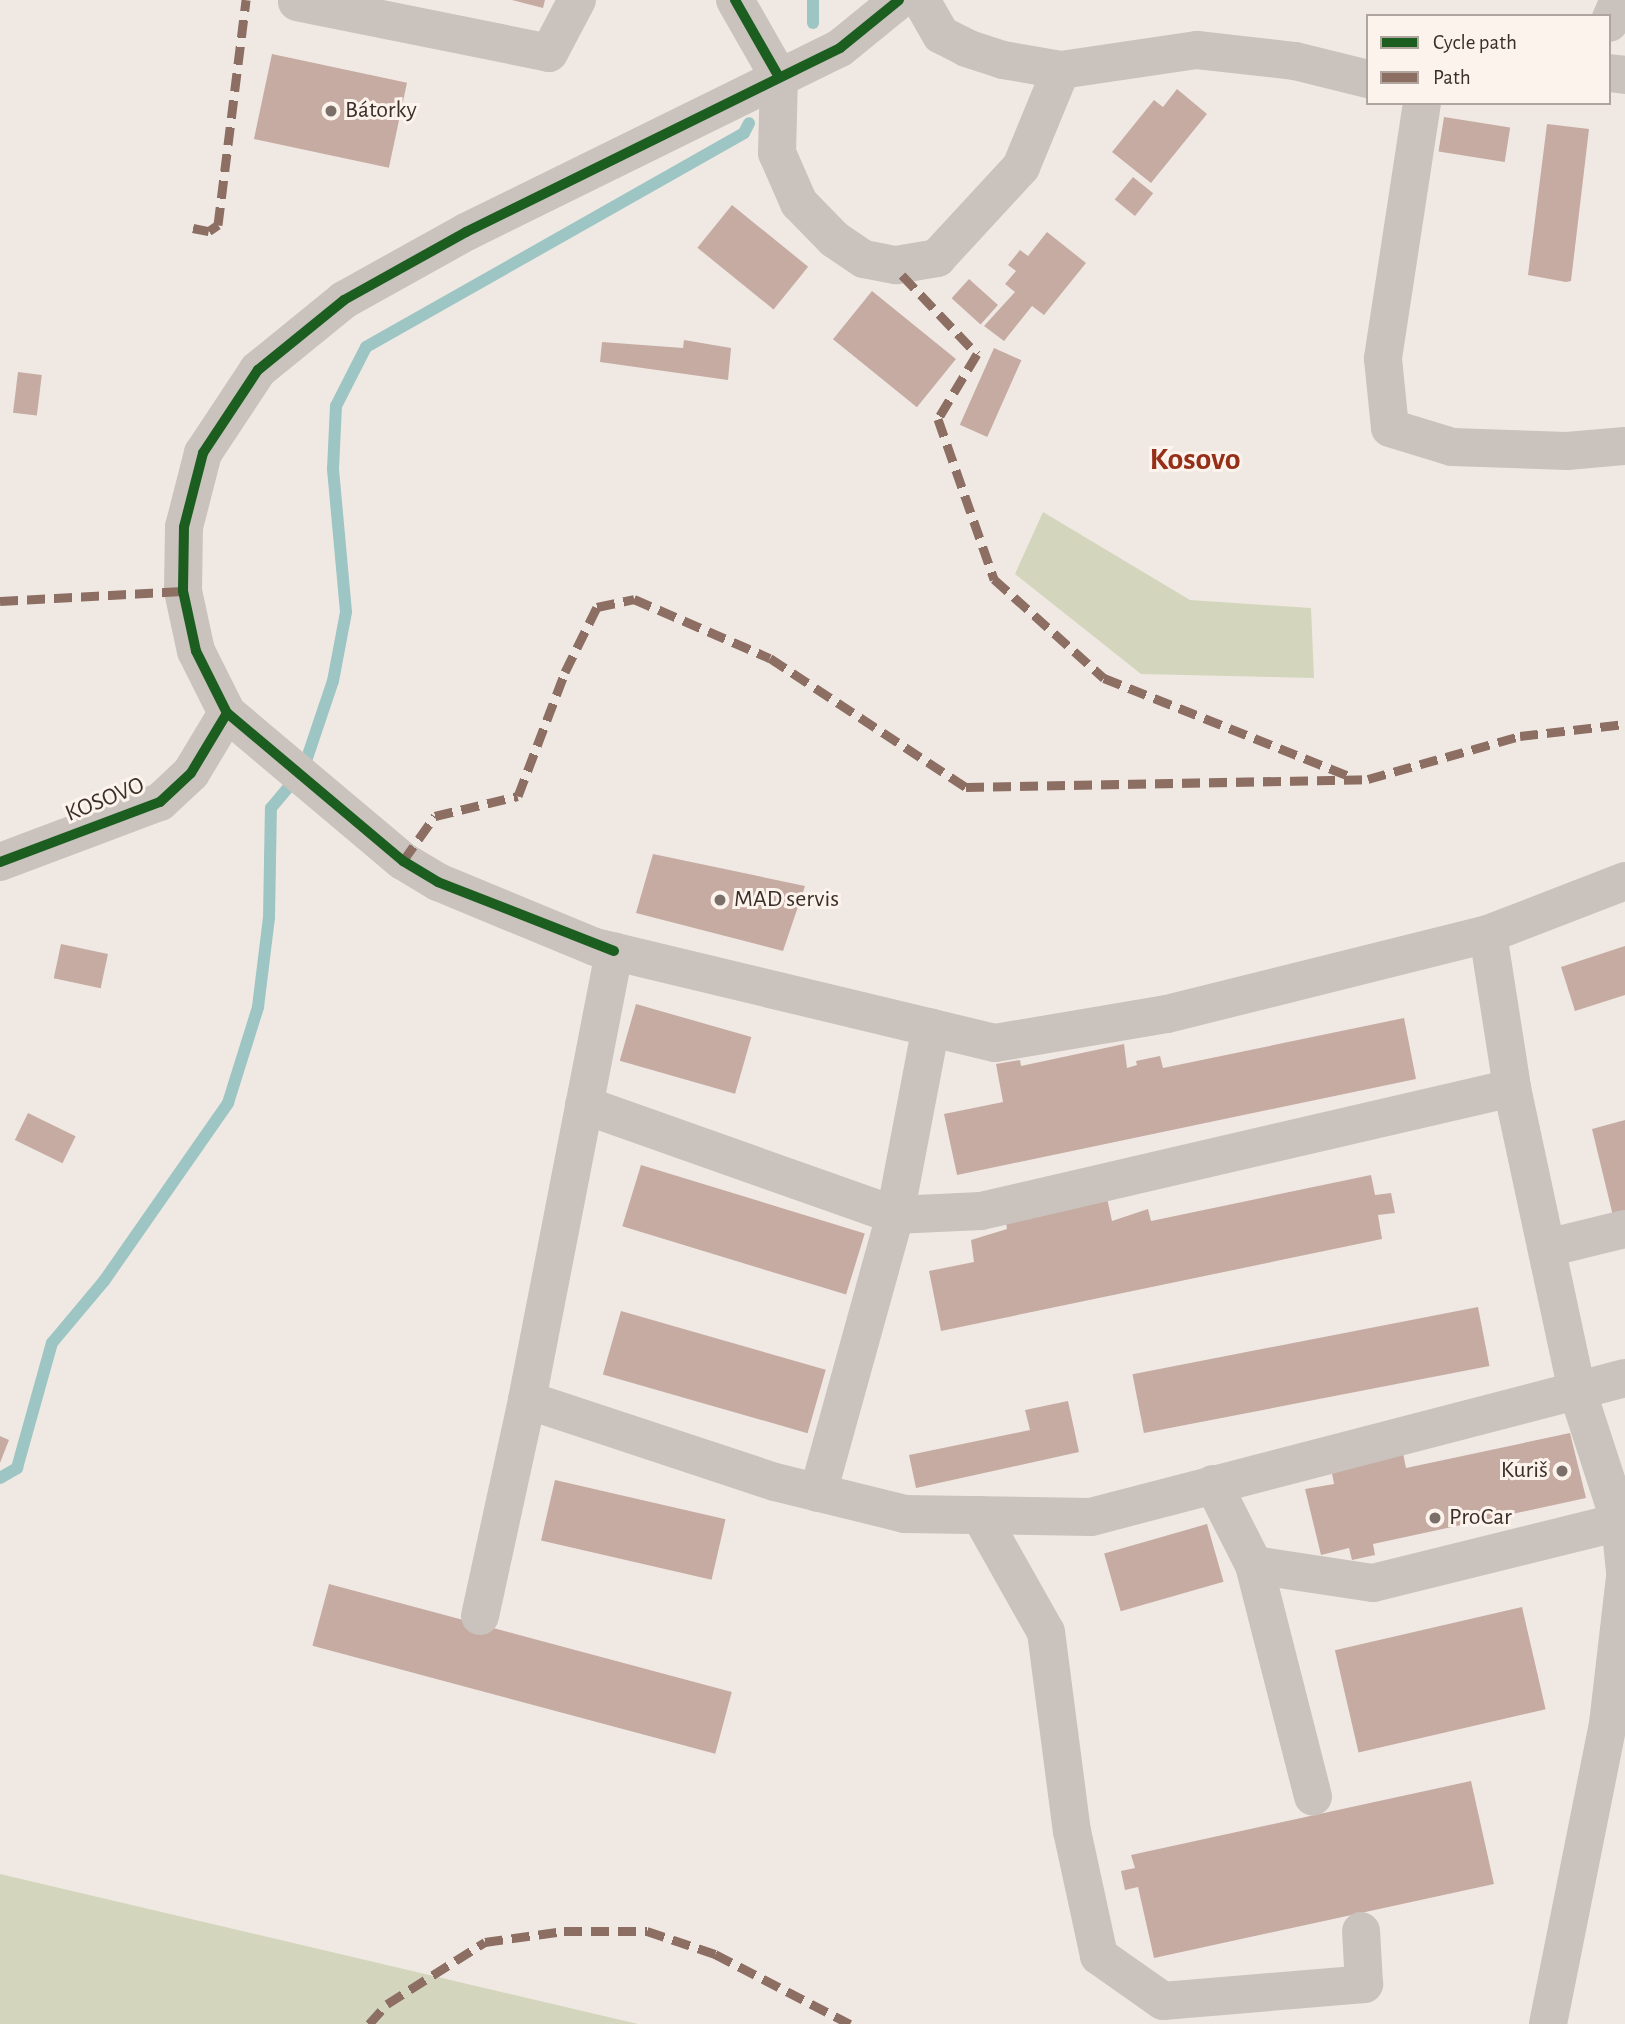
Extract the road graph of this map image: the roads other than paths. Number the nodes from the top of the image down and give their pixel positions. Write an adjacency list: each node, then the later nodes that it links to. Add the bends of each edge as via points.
1 (577, 0): 6 (street, via 549,53)
2 (735, 0): 9 (street)
3 (899, 0): 9 (street, via 841,48)
4 (921, 0): 8 (street, via 941,35 967,48)
5 (1619, 0): 7 (street)
6 (297, 2)
7 (1611, 18)
8 (1061, 70): 9 (street, via 1021,167 937,258 896,265 864,259 834,239 799,203 777,153); 10 (street, via 1197,50 1295,61)
9 (779, 78): 13 (street, via 466,232 344,300 258,370 203,453 184,527 183,591 195,652)
10 (1366, 79)
11 (1422, 105): 12 (street, via 1384,359 1390,428 1452,447 1567,451)
12 (1625, 446)
13 (228, 713): 14 (street, KOSOVO, via 191,773 160,802); 17 (street, via 403,861 438,882)
14 (0, 862)
15 (1625, 881): 16 (street)
16 (1488, 934): 18 (street, via 1167,1014 995,1043); 19 (street)
17 (614, 951): 18 (street); 20 (street)
18 (931, 1027): 21 (street)
19 (1512, 1088): 21 (street, via 981,1211); 23 (street)
20 (584, 1105): 21 (street); 26 (street)
21 (895, 1215): 28 (street)
22 (1625, 1229): 23 (street)
23 (1546, 1248): 25 (street)
24 (1625, 1378): 25 (street)
25 (1577, 1390): 27 (street); 30 (street)
26 (527, 1400): 28 (street); 33 (street)
27 (1213, 1484): 29 (street, via 1091,1517); 31 (street)
28 (818, 1493): 29 (street, via 905,1514)
29 (980, 1515): 35 (street, via 1046,1633 1072,1831 1099,1956 1163,2001 1364,1984)
30 (1620, 1522): 31 (street, via 1373,1583); 32 (street)
31 (1254, 1565): 34 (street)
32 (1625, 1573): 36 (street, via 1608,1724)
33 (480, 1616)
34 (1313, 1797)
35 (1361, 1931)
36 (1548, 2024)

